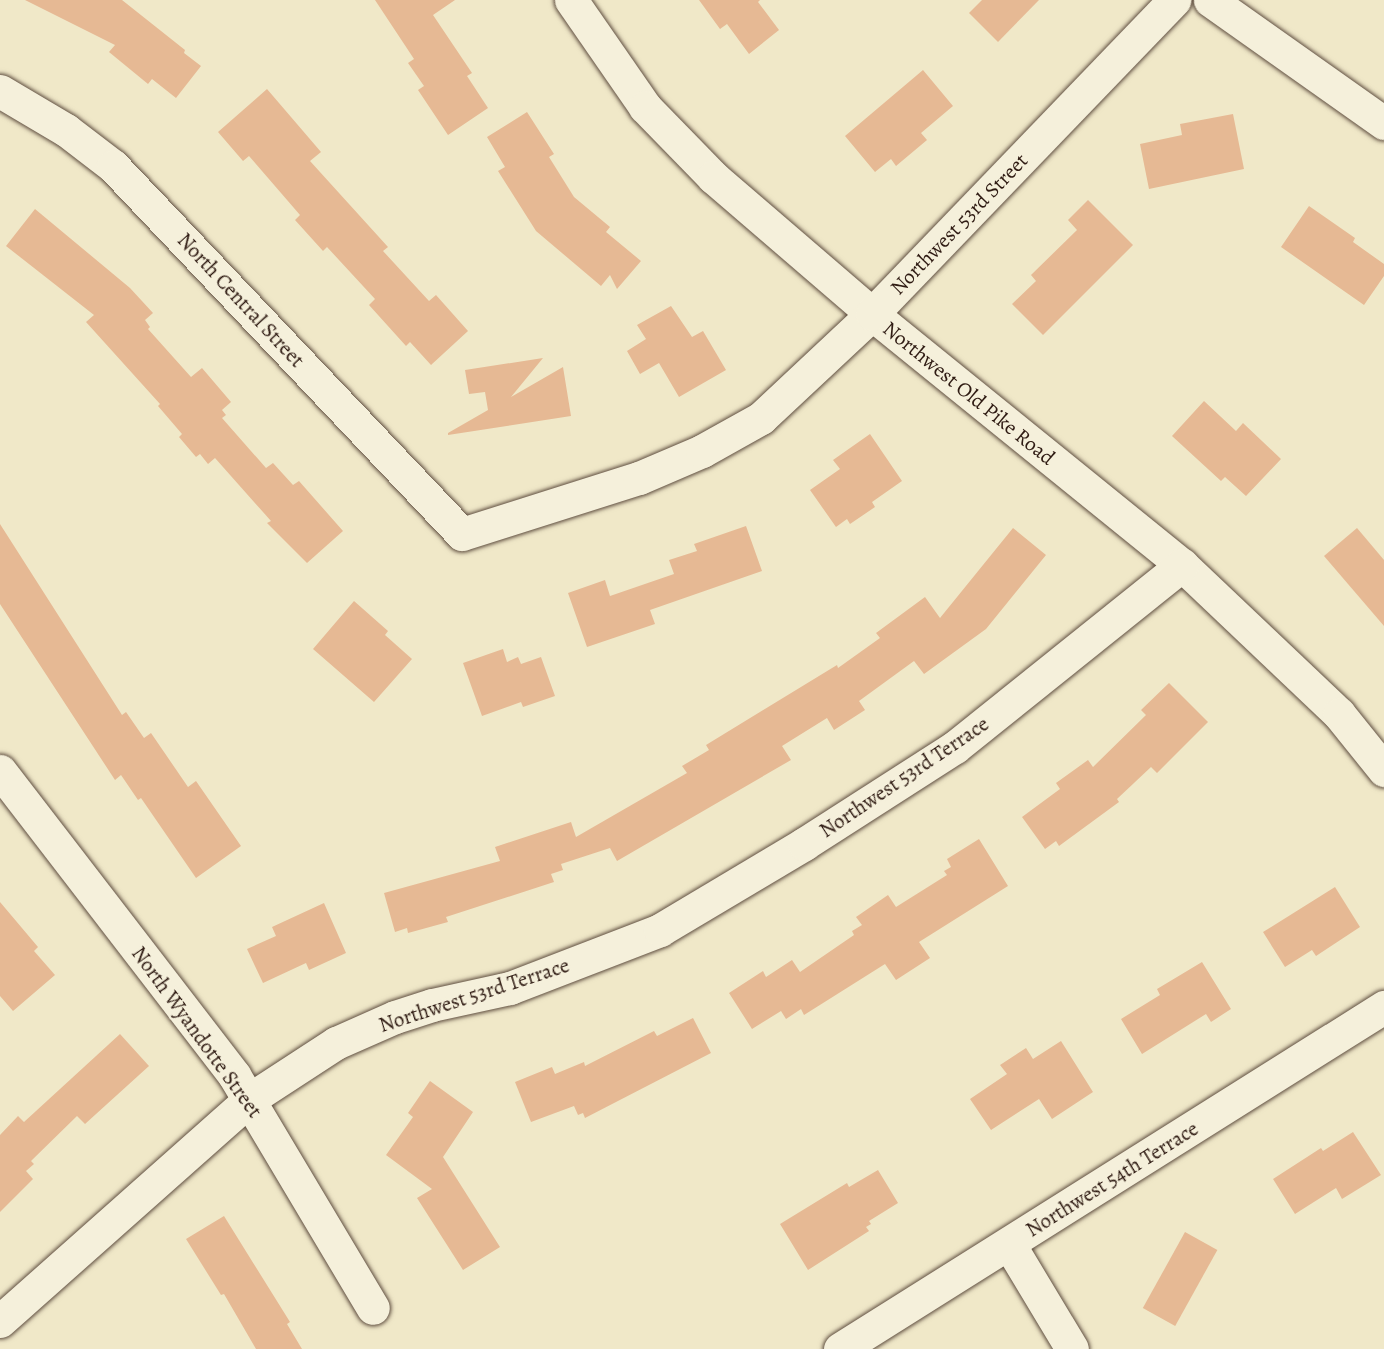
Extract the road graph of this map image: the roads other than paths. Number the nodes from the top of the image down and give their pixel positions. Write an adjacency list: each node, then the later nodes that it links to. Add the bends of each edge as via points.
1 (571, 0): 6 (street, Northwest Old Pike Road, via 645,107 713,177)
2 (1174, 0): 6 (street, Northwest 53rd Street)
3 (1210, 0): 5 (street)
4 (0, 91): 7 (street, North Central Street, via 66,130 113,166)
5 (1384, 123)
6 (872, 314): 7 (street, Northwest 53rd Street, via 761,418 702,452 639,478); 8 (street, Northwest Old Pike Road)
7 (462, 534)
8 (1182, 565): 9 (street, Northwest Old Pike Road, via 1339,714); 12 (street, Northwest 53rd Terrace, via 955,747 660,930 510,988 442,1002 395,1017 336,1043)
9 (1384, 770)
10 (0, 771): 12 (street, North Wyandotte Street)
11 (1384, 1007): 13 (street, Northwest 54th Terrace)
12 (250, 1099): 14 (street, North Wyandotte Street); 15 (street, Northwest 53rd Terrace)
13 (1009, 1244): 16 (street, Northwest 54th Terrace); 17 (street)
14 (373, 1308)
15 (0, 1321)
16 (840, 1349)
17 (1072, 1349)

